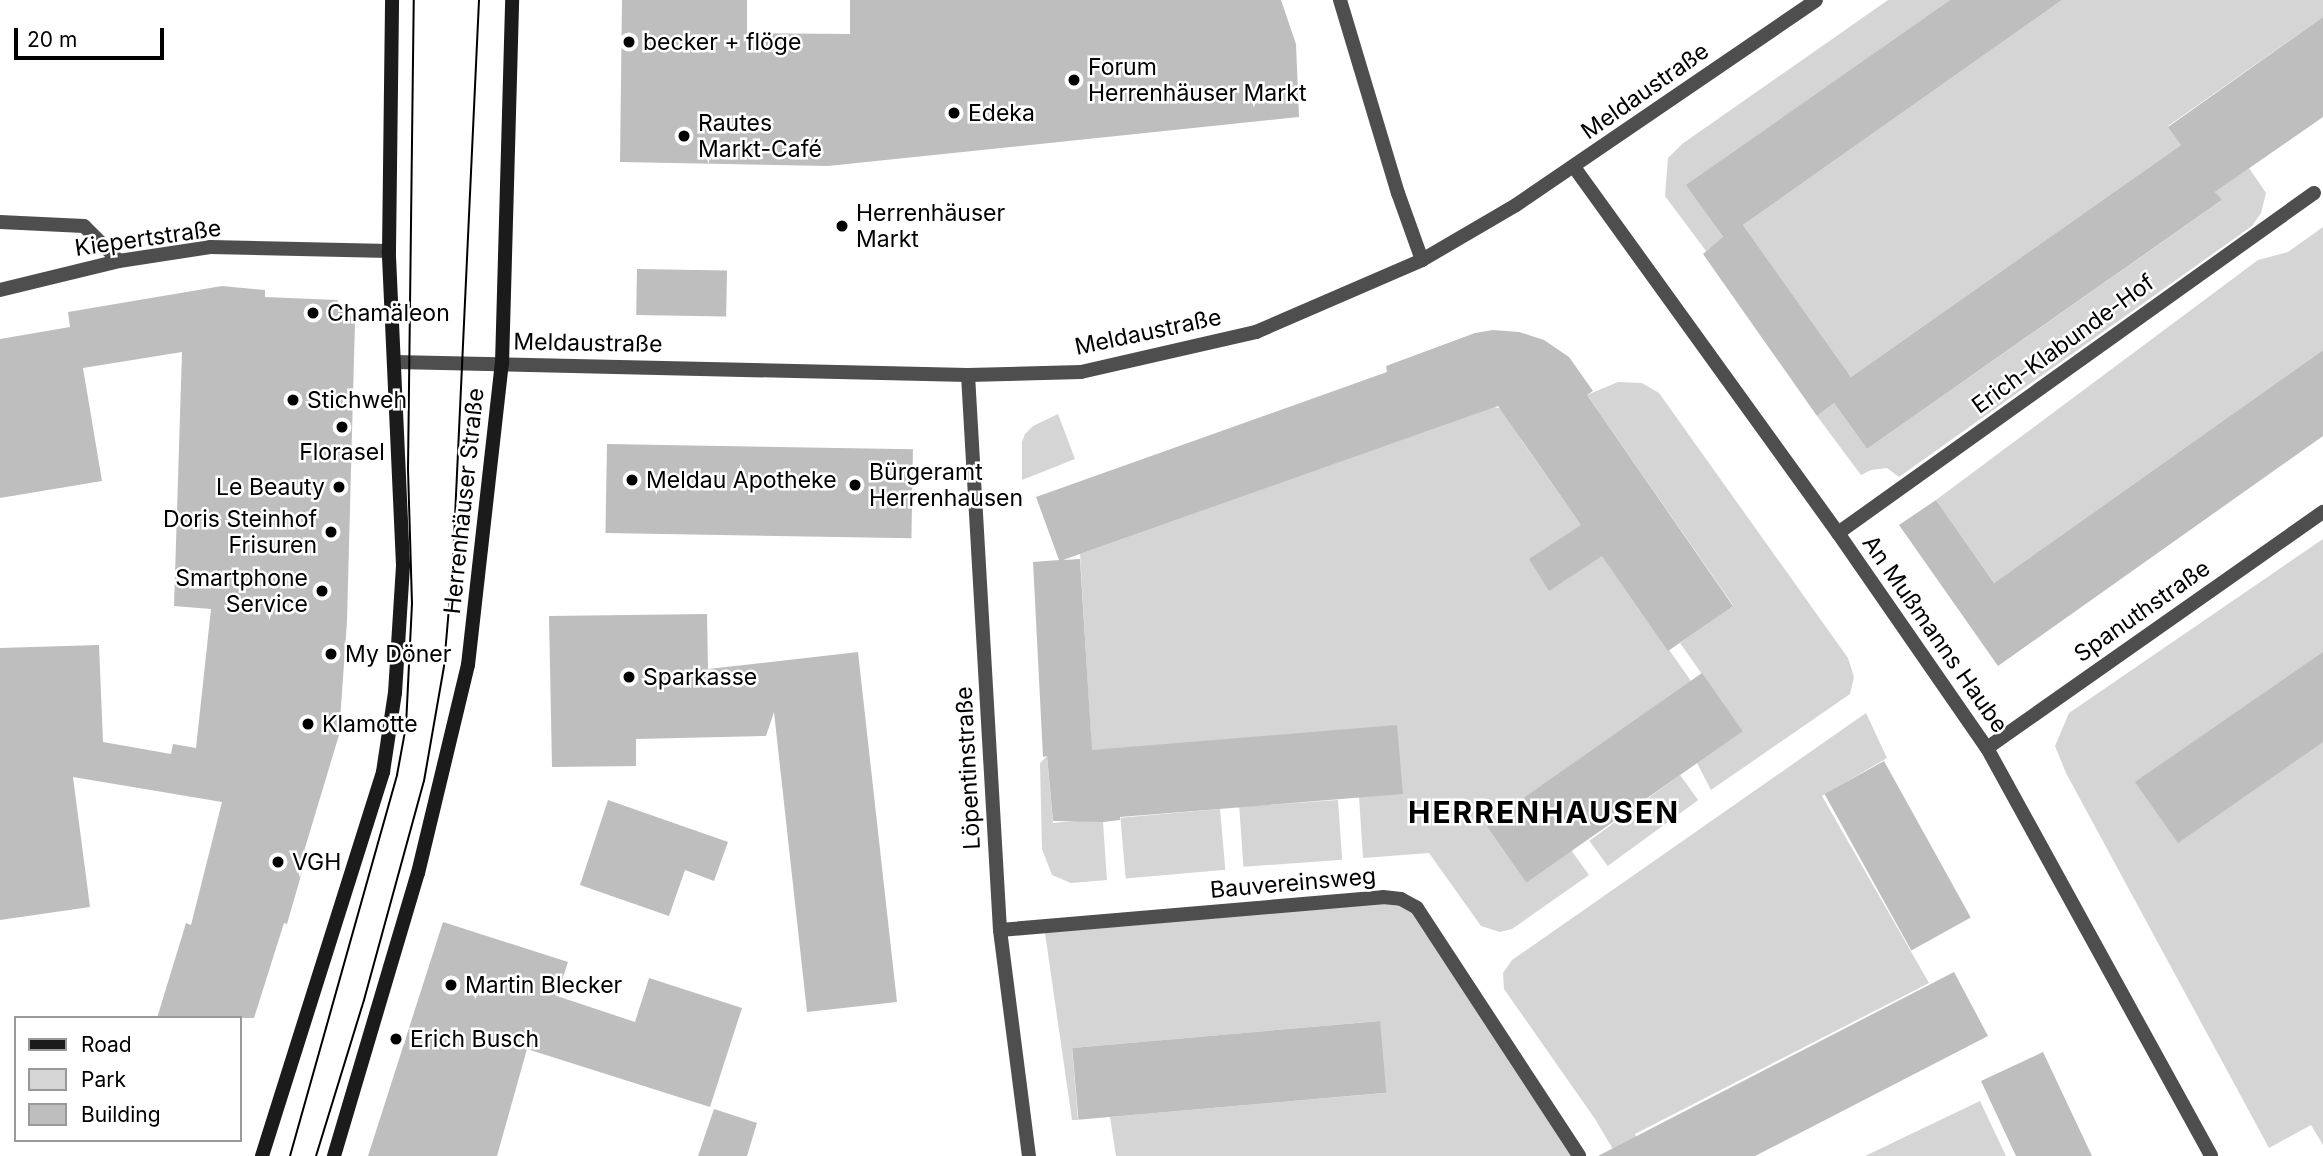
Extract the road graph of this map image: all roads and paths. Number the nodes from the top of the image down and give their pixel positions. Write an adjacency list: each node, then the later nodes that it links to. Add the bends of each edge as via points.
1 (392, 0): 8 (street)
2 (512, 0): 13 (street, Herrenhäuser Straße)
3 (1340, 0): 9 (street)
4 (1816, 0): 5 (street, Meldaustraße)
5 (1574, 167): 9 (street, Meldaustraße); 16 (street, An Mußmanns Haube)
6 (2314, 192): 16 (street, Erich-Klabunde-Hof)
7 (0, 222): 10 (street, via 84,226)
8 (389, 251): 10 (street, Kiepertstraße, via 209,247); 12 (street)
9 (1422, 260): 14 (street, Meldaustraße, via 1256,332 1081,372)
10 (119, 261): 11 (street, Kiepertstraße)
11 (0, 290)
12 (395, 362): 13 (street, Meldaustraße); 19 (street, via 403,565 396,694 383,772)
13 (502, 364): 14 (street, Meldaustraße); 20 (street, Herrenhäuser Straße, via 468,665 418,873)
14 (968, 375): 18 (street, Löpentinstraße)
15 (2323, 512): 17 (street, Spanuthstraße)
16 (1838, 533): 17 (street, An Mußmanns Haube)
17 (1987, 748): 23 (street, An Mußmanns Haube)
18 (1000, 930): 21 (street, Löpentinstraße); 22 (street, Bauvereinsweg, via 1401,899 1418,908)
19 (262, 1156)
20 (334, 1156)
21 (1029, 1156)
22 (1579, 1156)
23 (2211, 1156)

